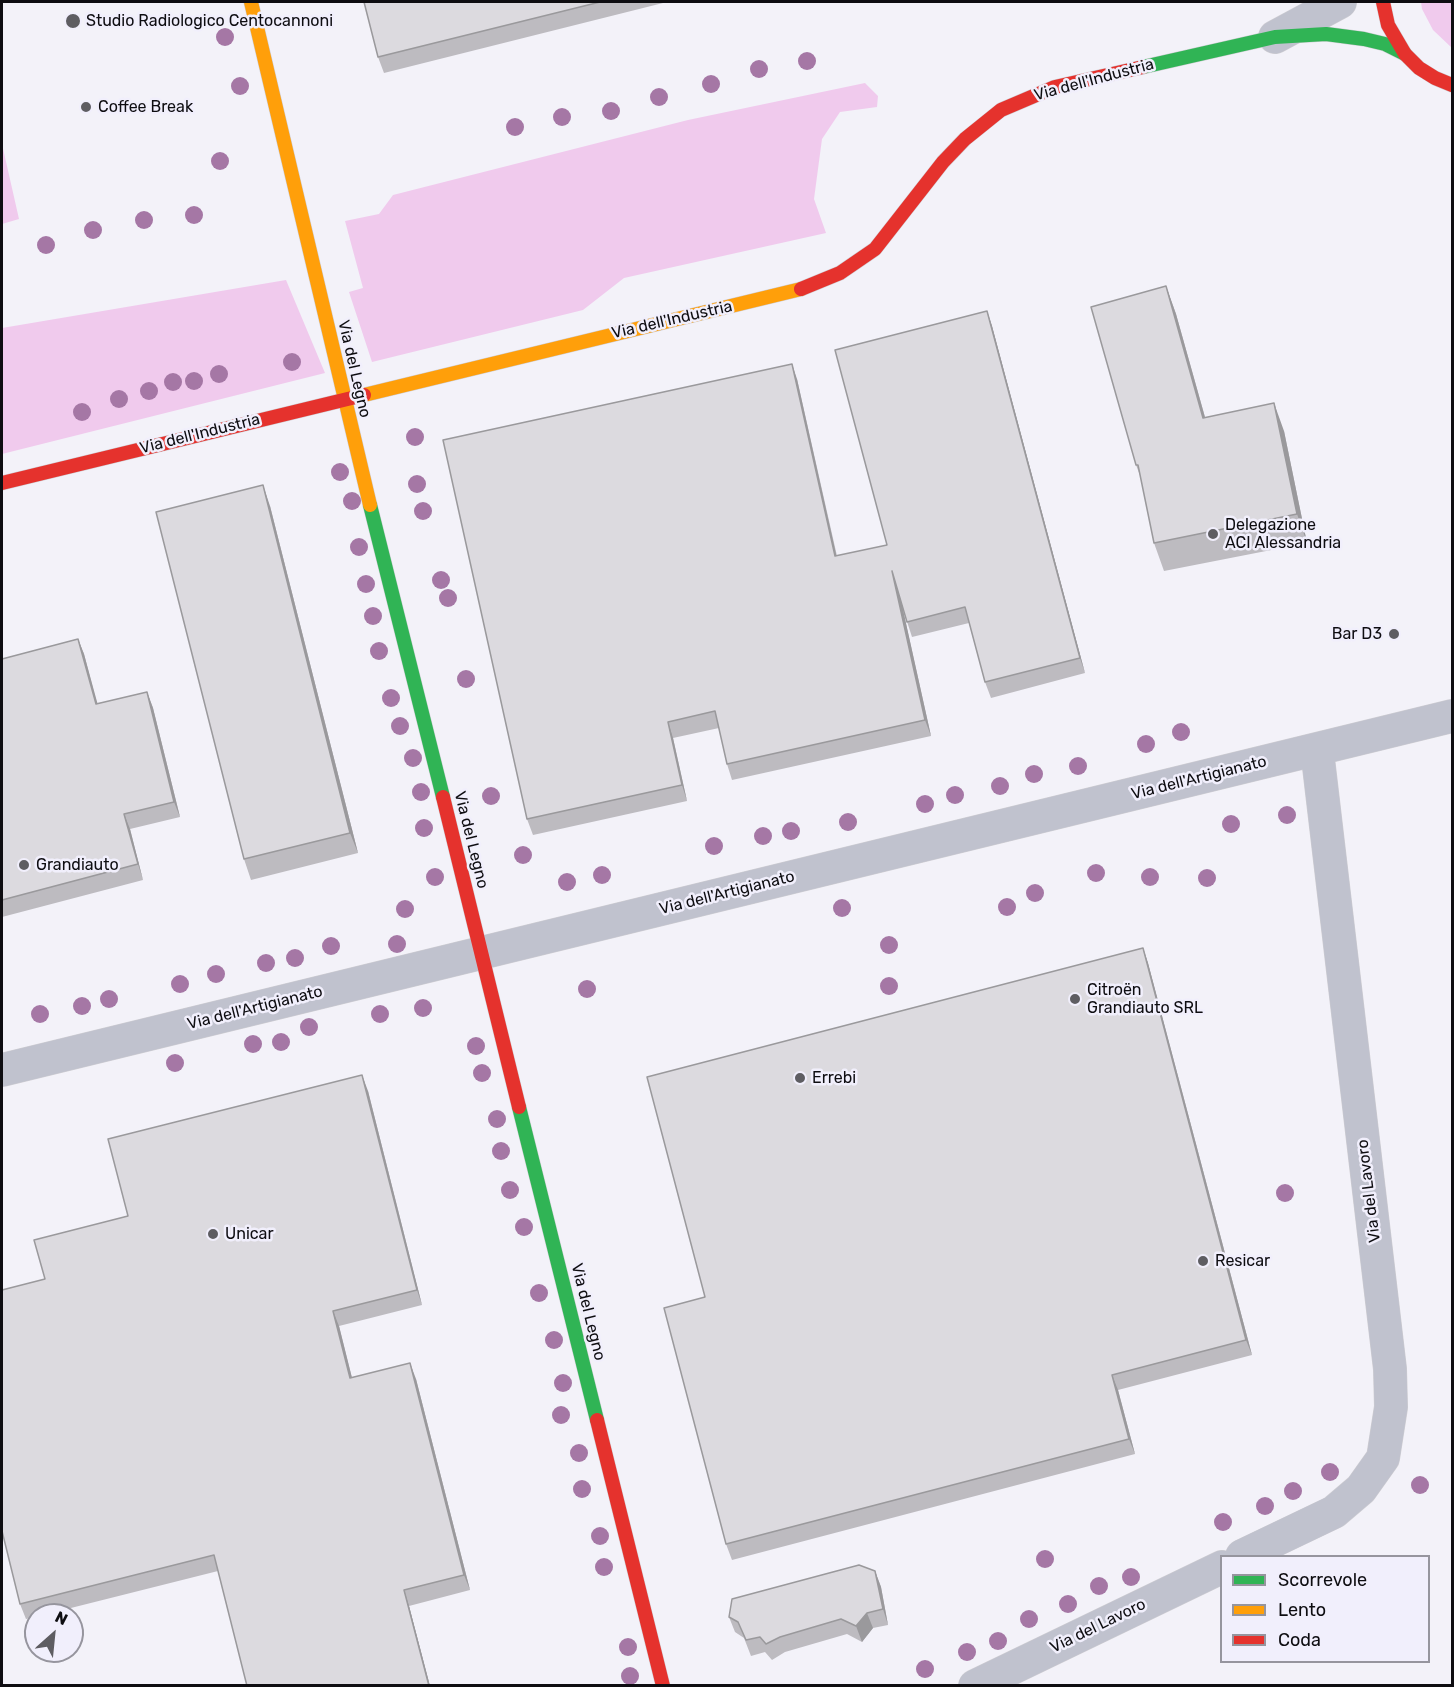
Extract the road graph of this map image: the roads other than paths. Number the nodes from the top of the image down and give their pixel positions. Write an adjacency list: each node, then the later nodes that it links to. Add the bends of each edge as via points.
1 (251, 2): 9 (street, Via del Legno)
2 (1341, 2): 4 (street, Via dell'Industria)
3 (1383, 2): 5 (street, via 1388,25)
4 (1275, 37): 5 (street, Via dell'Industria, via 1326,34 1385,44); 9 (street, Via dell'Industria, via 1055,87 1001,110 964,139 943,162 875,249 840,273 797,290)
5 (1406, 54): 6 (street)
6 (1436, 78): 7 (street); 8 (street)
7 (1452, 85)
8 (1452, 100)
9 (344, 399): 10 (street, Via dell'Industria); 13 (street, Via del Legno)
10 (2, 483)
11 (1452, 716): 12 (street, Via dell'Artigianato)
12 (1317, 750): 13 (street, Via dell'Artigianato); 15 (street, Via del Lavoro, via 1390,1369 1391,1407 1383,1458 1361,1489 1334,1512)
13 (482, 953): 14 (street, Via dell'Artigianato); 17 (street, Via del Legno)
14 (2, 1070)
15 (1246, 1555)
16 (1220, 1567): 18 (street, Via del Lavoro)
17 (663, 1686)
18 (975, 1686)

